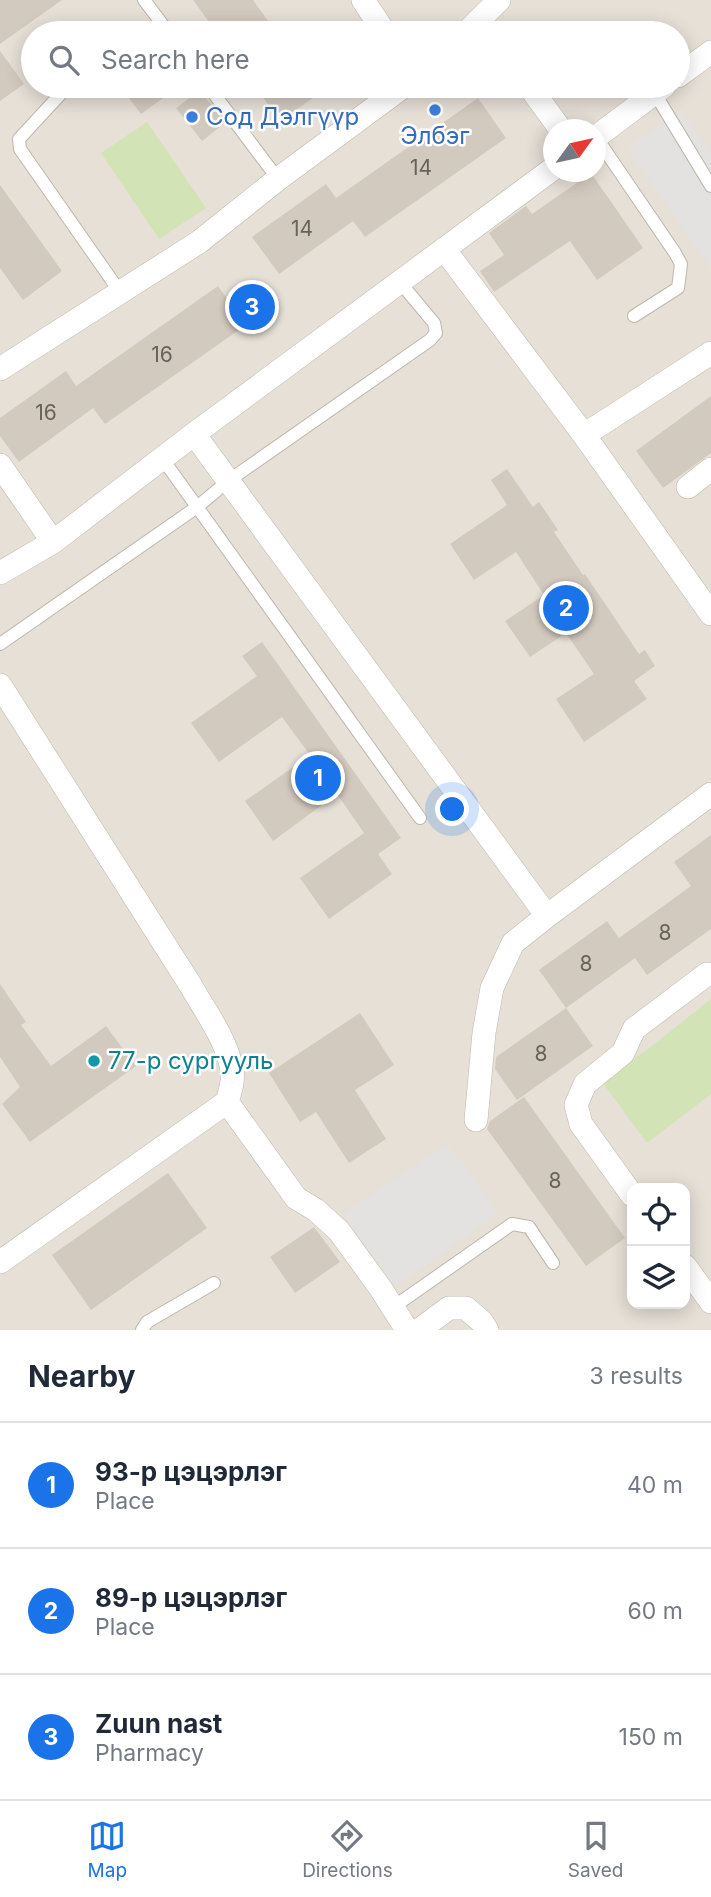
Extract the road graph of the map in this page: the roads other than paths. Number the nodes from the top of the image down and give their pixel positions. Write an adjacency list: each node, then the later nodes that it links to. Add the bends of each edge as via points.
1 (144, 0): 4 (lane)
2 (363, 0): 5 (street)
3 (499, 0): 6 (street)
4 (160, 21)
5 (378, 21)
6 (484, 21)
7 (711, 52): 8 (street)
8 (690, 67)
9 (57, 98): 23 (lane, via 19,139 20,149)
10 (217, 98): 19 (lane)
11 (388, 98): 19 (street)
12 (537, 98): 15 (street)
13 (647, 98): 16 (street)
14 (664, 98): 20 (lane)
15 (553, 119)
16 (606, 129)
17 (606, 152): 24 (lane, via 681,264 678,288)
18 (543, 176): 21 (street)
19 (278, 179): 23 (street, via 199,242)
20 (711, 186)
21 (444, 248): 22 (street); 28 (street)
22 (399, 281): 27 (street); 32 (lane, via 434,323 436,333)
23 (120, 292): 26 (street)
24 (634, 316)
25 (711, 353): 28 (street)
26 (0, 369)
27 (194, 434): 29 (street); 32 (street)
28 (584, 435): 37 (street)
29 (162, 458): 34 (lane); 35 (street)
30 (0, 465): 35 (street)
31 (711, 470): 33 (street)
32 (228, 481): 34 (lane); 42 (street)
33 (688, 487)
34 (197, 507): 38 (lane); 41 (lane)
35 (53, 542): 36 (street)
36 (0, 573)
37 (711, 614)
38 (0, 644)
39 (0, 685): 44 (street, via 218,1033 233,1071)
40 (711, 793): 42 (street)
41 (420, 818)
42 (547, 916): 45 (street, via 513,943 492,988)
43 (707, 974): 46 (street, via 634,1029 623,1053 585,1084 576,1105 581,1125)
44 (227, 1102): 47 (street); 52 (street, via 296,1198 339,1231)
45 (476, 1120)
46 (627, 1188)
47 (0, 1262)
48 (553, 1263): 52 (lane, via 528,1227 512,1224)
49 (690, 1273): 51 (street)
50 (214, 1283): 53 (lane, via 147,1322)
51 (711, 1302)
52 (392, 1308): 54 (street)
53 (142, 1330)
54 (407, 1330)
55 (419, 1330): 56 (street, via 449,1308 466,1308)
56 (487, 1330)

